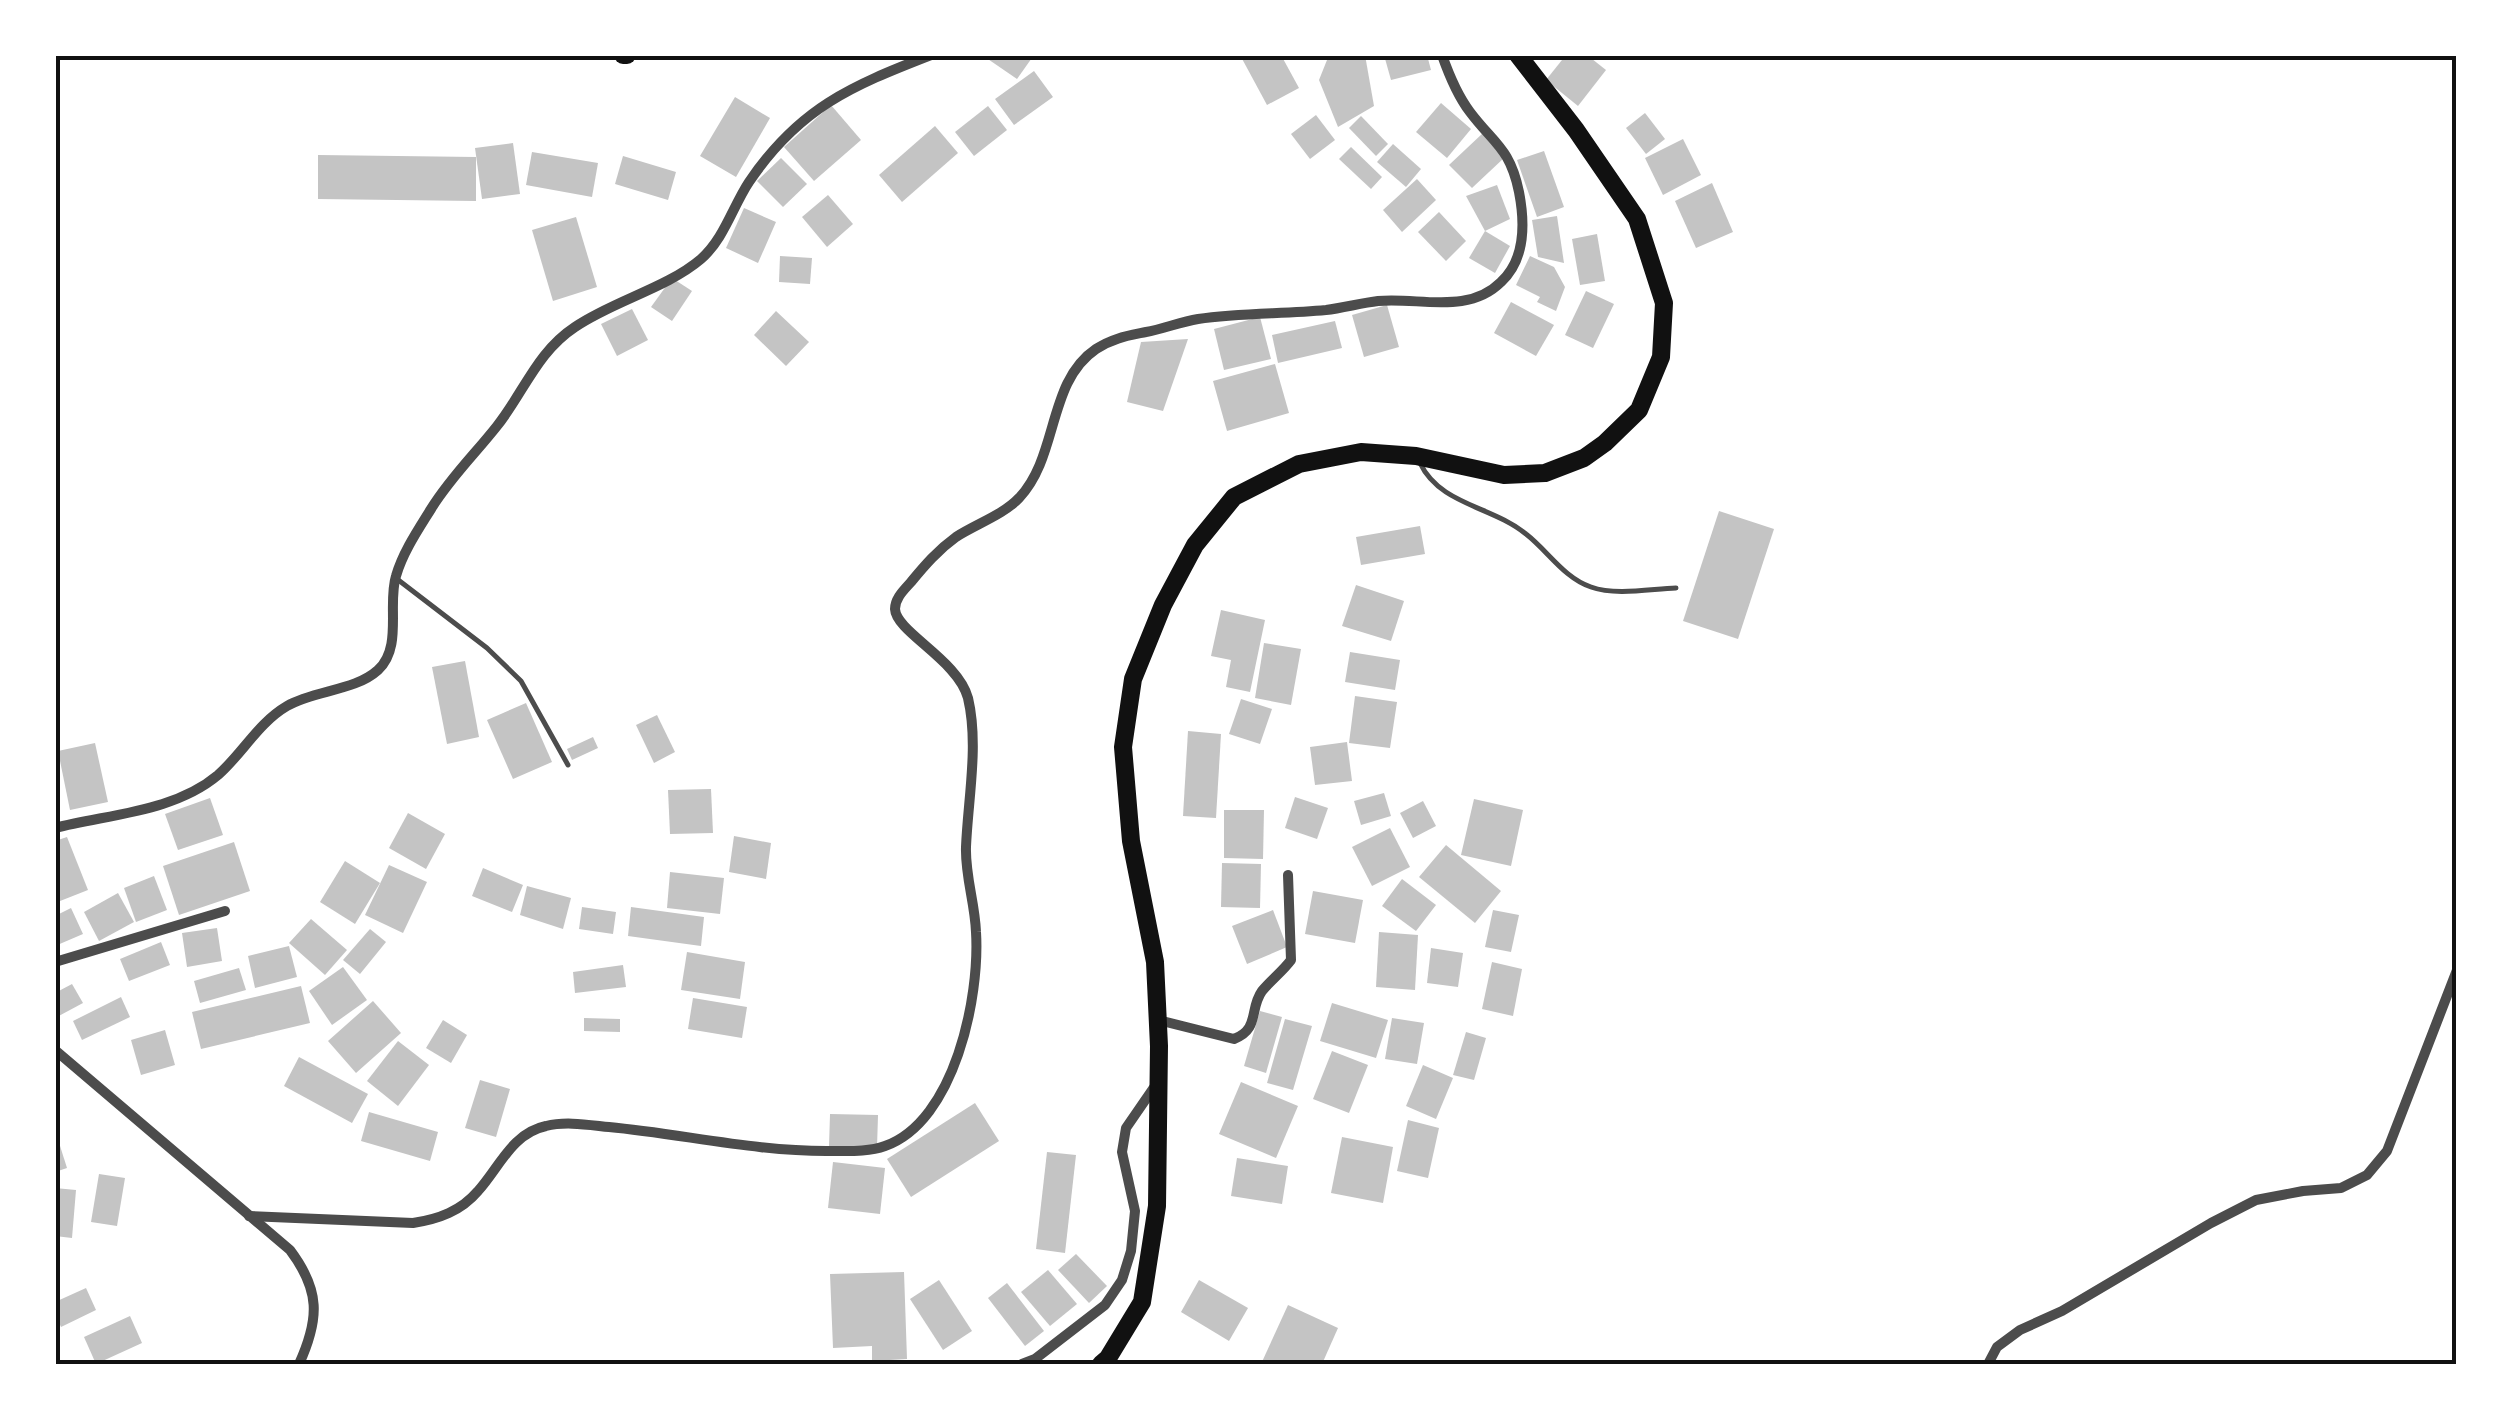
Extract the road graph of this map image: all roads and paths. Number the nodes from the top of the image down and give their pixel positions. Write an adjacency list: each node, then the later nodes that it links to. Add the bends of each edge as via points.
1 (930, 55): 5 (street, via 827,101 783,137 703,258 554,342 456,472)
2 (1442, 55): 16 (street, via 1464,102 1511,162 1523,234 1516,262 1500,284 1447,303 1382,300 1194,320 1116,337 1069,377 1037,474 1017,501 935,553 898,597 898,619 960,678 971,731 966,850 975,974 952,1072 914,1128 886,1146 805,1151 639,1130 540,1126 519,1139 479,1190 436,1220)
3 (1518, 55): 4 (highway, via 1636,219 1664,304 1661,357 1639,410 1584,458 1545,473 1504,475)
4 (1416, 456): 6 (lane, via 1434,485 1495,514 1572,577 1594,588); 13 (highway, via 1360,452 1299,464 1234,497 1195,544 1162,605 1133,679 1123,747)
5 (395, 577): 7 (lane, via 457,622 521,682); 8 (street, via 389,655 378,670 268,719 195,792)
6 (1676, 588)
7 (568, 765)
8 (55, 828)
9 (1288, 875): 13 (street, via 1291,960 1259,994 1246,1035 1234,1039)
10 (225, 911): 11 (street)
11 (55, 962)
12 (2457, 970): 20 (street, via 2387,1151 2367,1175 2341,1188 2256,1200 2020,1330 1997,1347)
13 (1158, 1020): 15 (highway)
14 (55, 1050): 16 (street)
15 (1158, 1082): 18 (street, via 1126,1128 1122,1152 1135,1211 1122,1280 1105,1305); 19 (highway, via 1157,1206 1142,1302)
16 (248, 1216): 17 (street, via 307,1272 315,1304)
17 (299, 1364)
18 (1022, 1364)
19 (1101, 1364)
20 (1988, 1364)

